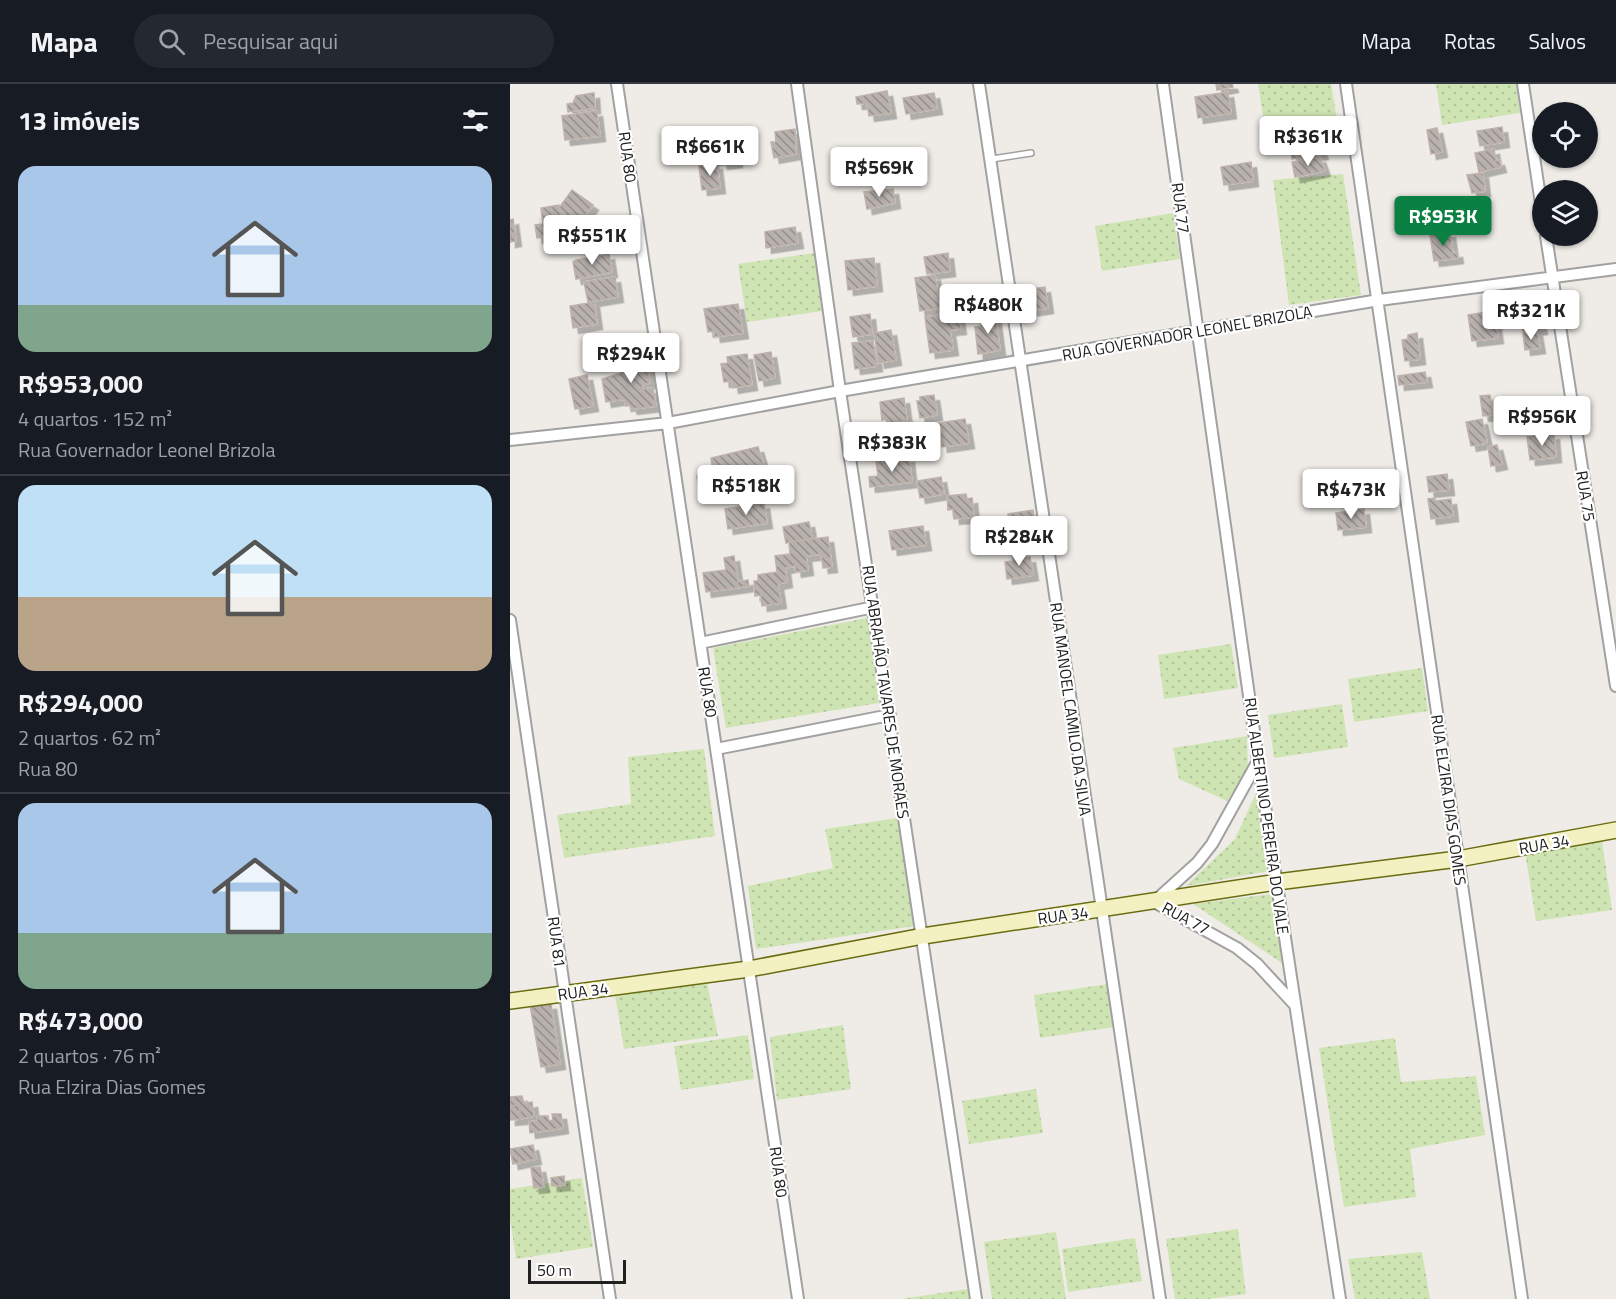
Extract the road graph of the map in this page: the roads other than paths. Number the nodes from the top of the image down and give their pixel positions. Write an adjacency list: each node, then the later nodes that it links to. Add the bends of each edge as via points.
1 (617, 84): 17 (street, RUA 80)
2 (797, 84): 16 (street, RUA ABRAHÃO TAVARES DE MORAES)
3 (979, 84): 8 (street, RUA MANOEL CAMILO DA SILVA)
4 (1163, 84): 14 (street, RUA 77)
5 (1346, 84): 13 (street, RUA ELZIRA DIAS GOMES)
6 (1523, 84): 9 (street)
7 (1031, 153): 8 (lane, via 992,159)
8 (989, 156): 15 (street, RUA MANOEL CAMILO DA SILVA)
9 (1537, 180)
10 (1547, 246): 12 (street, RUA 75)
11 (1616, 269): 12 (street, RUA GOVERNADOR LEONEL BRIZOLA)
12 (1552, 277): 13 (street, RUA GOVERNADOR LEONEL BRIZOLA); 22 (street, RUA 75)
13 (1379, 300): 14 (street, RUA GOVERNADOR LEONEL BRIZOLA); 27 (street, RUA ELZIRA DIAS GOMES)
14 (1199, 332): 15 (street, RUA GOVERNADOR LEONEL BRIZOLA); 25 (street, RUA ALBERTINO PEREIRA DO VALE)
15 (1019, 361): 16 (street, RUA GOVERNADOR LEONEL BRIZOLA); 30 (street, RUA MANOEL CAMILO DA SILVA)
16 (840, 391): 17 (street, RUA GOVERNADOR LEONEL BRIZOLA); 19 (street, RUA ABRAHÃO TAVARES DE MORAES)
17 (668, 423): 18 (street, RUA GOVERNADOR LEONEL BRIZOLA); 21 (street, RUA 80)
18 (510, 440)
19 (874, 607): 21 (street); 23 (street, RUA ABRAHÃO TAVARES DE MORAES)
20 (510, 620): 33 (street, RUA 81)
21 (700, 643): 24 (street, RUA 80)
22 (1616, 686)
23 (890, 715): 24 (street); 31 (street, RUA ABRAHÃO TAVARES DE MORAES)
24 (716, 749): 32 (street, RUA 80)
25 (1258, 760): 28 (street, RUA ALBERTINO PEREIRA DO VALE); 29 (street, RUA 77, via 1212,844 1197,864)
26 (1616, 830): 27 (street, RUA 34)
27 (1458, 859): 28 (street, RUA 34); 41 (street, RUA ELZIRA DIAS GOMES)
28 (1277, 882): 29 (street, RUA 34); 35 (street, RUA ALBERTINO PEREIRA DO VALE)
29 (1155, 902): 30 (street, RUA 34); 35 (street, RUA 77, via 1237,948)
30 (1101, 909): 31 (street, RUA 34); 39 (street, RUA MANOEL CAMILO DA SILVA)
31 (923, 936): 32 (street, RUA 34); 38 (street, RUA ABRAHÃO TAVARES DE MORAES)
32 (749, 969): 33 (street, RUA 34); 37 (street, RUA 80)
33 (565, 994): 34 (street, RUA 34); 36 (street, RUA 81)
34 (510, 1001)
35 (1295, 1005): 40 (street, RUA ALBERTINO PEREIRA DO VALE)
36 (610, 1299)
37 (798, 1299)
38 (976, 1299)
39 (1160, 1299)
40 (1340, 1299)
41 (1522, 1299)

